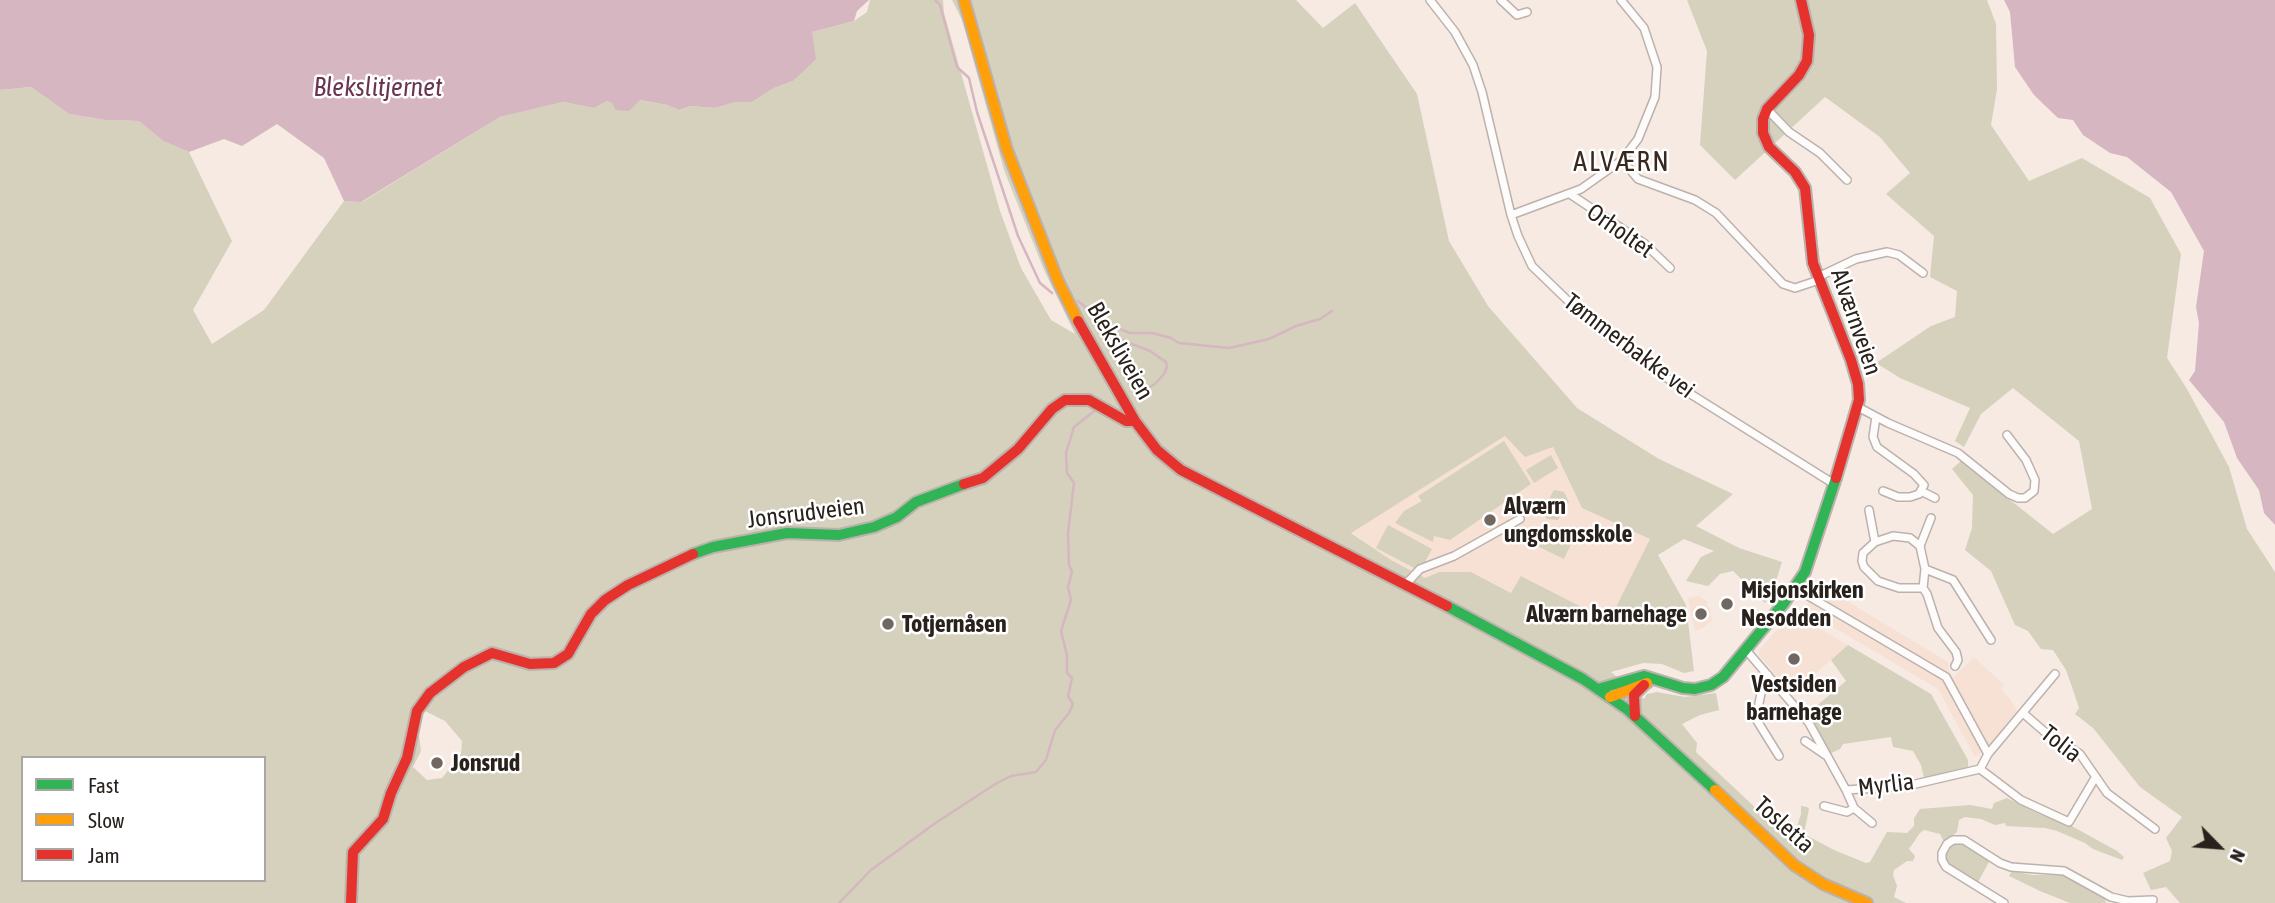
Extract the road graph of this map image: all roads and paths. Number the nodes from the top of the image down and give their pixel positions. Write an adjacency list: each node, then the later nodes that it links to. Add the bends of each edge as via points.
1 (964, 0): 17 (main road, Bleksliveien, via 1007,150 1058,281)
2 (1430, 0): 11 (street, Tømmerbakke vei, via 1473,65)
3 (1501, 0): 6 (street, via 1517,15)
4 (1621, 0): 8 (street, via 1644,28 1657,80 1645,125)
5 (1801, 0): 7 (main road, via 1808,35 1807,61)
6 (1527, 12)
7 (1768, 109): 9 (street); 14 (main road, Alværnveien, via 1762,125 1766,142 1805,188 1809,245)
8 (1622, 160): 10 (street, Orholtet); 14 (street, via 1638,179 1717,213 1783,284 1795,288)
9 (1847, 180)
10 (1570, 194): 11 (street, Orholtet); 12 (street, Orholtet, via 1644,244)
11 (1511, 215): 19 (street, Tømmerbakke vei, via 1532,266 1591,323 1681,388)
12 (1670, 268)
13 (1923, 274): 14 (street, via 1899,255 1887,252 1856,260)
14 (1819, 279): 15 (main road, Alværnveien, via 1855,370)
15 (1858, 407): 16 (street); 19 (main road, Alværnveien)
16 (1876, 417): 18 (street, via 1958,453 2008,494 2025,498 2034,491 2035,480); 21 (street, via 1873,434 1877,447 1921,481)
17 (1135, 421): 29 (main road, Bleksliveien, via 1157,450 1181,470); 55 (main road, Jonsrudveien, via 1126,421 1089,400 1065,400 983,478 923,499 897,517 839,535 787,533 687,556 605,600 591,614 568,654 554,663 536,665 492,653 464,667 430,693 417,711 407,758 383,818 354,852)
18 (2007, 435)
19 (1835, 484): 30 (main road, Alværnveien, via 1812,557)
20 (1883, 491): 21 (street, via 1903,497)
21 (1922, 491): 22 (street)
22 (1934, 498)
23 (1869, 510): 26 (street)
24 (1931, 518): 27 (street)
25 (1520, 519): 29 (street, via 1454,556 1420,569)
26 (1875, 542): 27 (street, via 1899,536); 31 (street, via 1862,556 1864,567 1876,580 1899,588)
27 (1920, 546): 28 (street)
28 (1925, 569): 31 (street); 32 (street, via 1952,580)
29 (1406, 584): 39 (main road, Bleksliveien)
30 (1795, 588): 33 (main road, Alværnveien); 44 (street, via 1946,677)
31 (1923, 588): 34 (street, via 1938,628 1956,652)
32 (1991, 640)
33 (1746, 650): 36 (street, Myrlia); 38 (main road, Alværnveien, via 1723,677 1706,687 1690,690)
34 (1955, 666)
35 (2055, 674): 41 (street, Tolia)
36 (1768, 675): 45 (street, via 1756,719); 46 (street, Myrlia, via 1809,723)
37 (1646, 683): 38 (main road, Alværnveien); 40 (main road, Alværnveien); 42 (main road, via 1634,695)
38 (1665, 683): 39 (main road, Alværnveien, via 1644,676)
39 (1598, 689): 40 (main road, Bleksliveien)
40 (1610, 697): 42 (main road)
41 (2023, 713): 44 (street, Tolia); 48 (street, Tolia, via 2080,754)
42 (1635, 716): 56 (main road, Tosletta, via 1794,864 1823,884)
43 (1805, 741): 46 (street)
44 (1988, 754): 47 (street, Tolia)
45 (1779, 756)
46 (1828, 756): 49 (street, Myrlia)
47 (1980, 769): 48 (street, Tolia, via 2021,800 2069,822); 49 (street, Myrlia, via 1907,786)
48 (2095, 778): 53 (street, Tolia, via 2107,793)
49 (1846, 790): 51 (street)
50 (1824, 806): 51 (street, via 1847,812)
51 (1854, 808): 52 (street)
52 (1872, 823)
53 (2155, 829)
54 (2152, 900): 57 (street, via 2111,897 2064,871 2011,867 1964,840 1947,844 1942,853 1945,867)
55 (351, 903)
56 (1867, 903)
57 (2004, 903)

